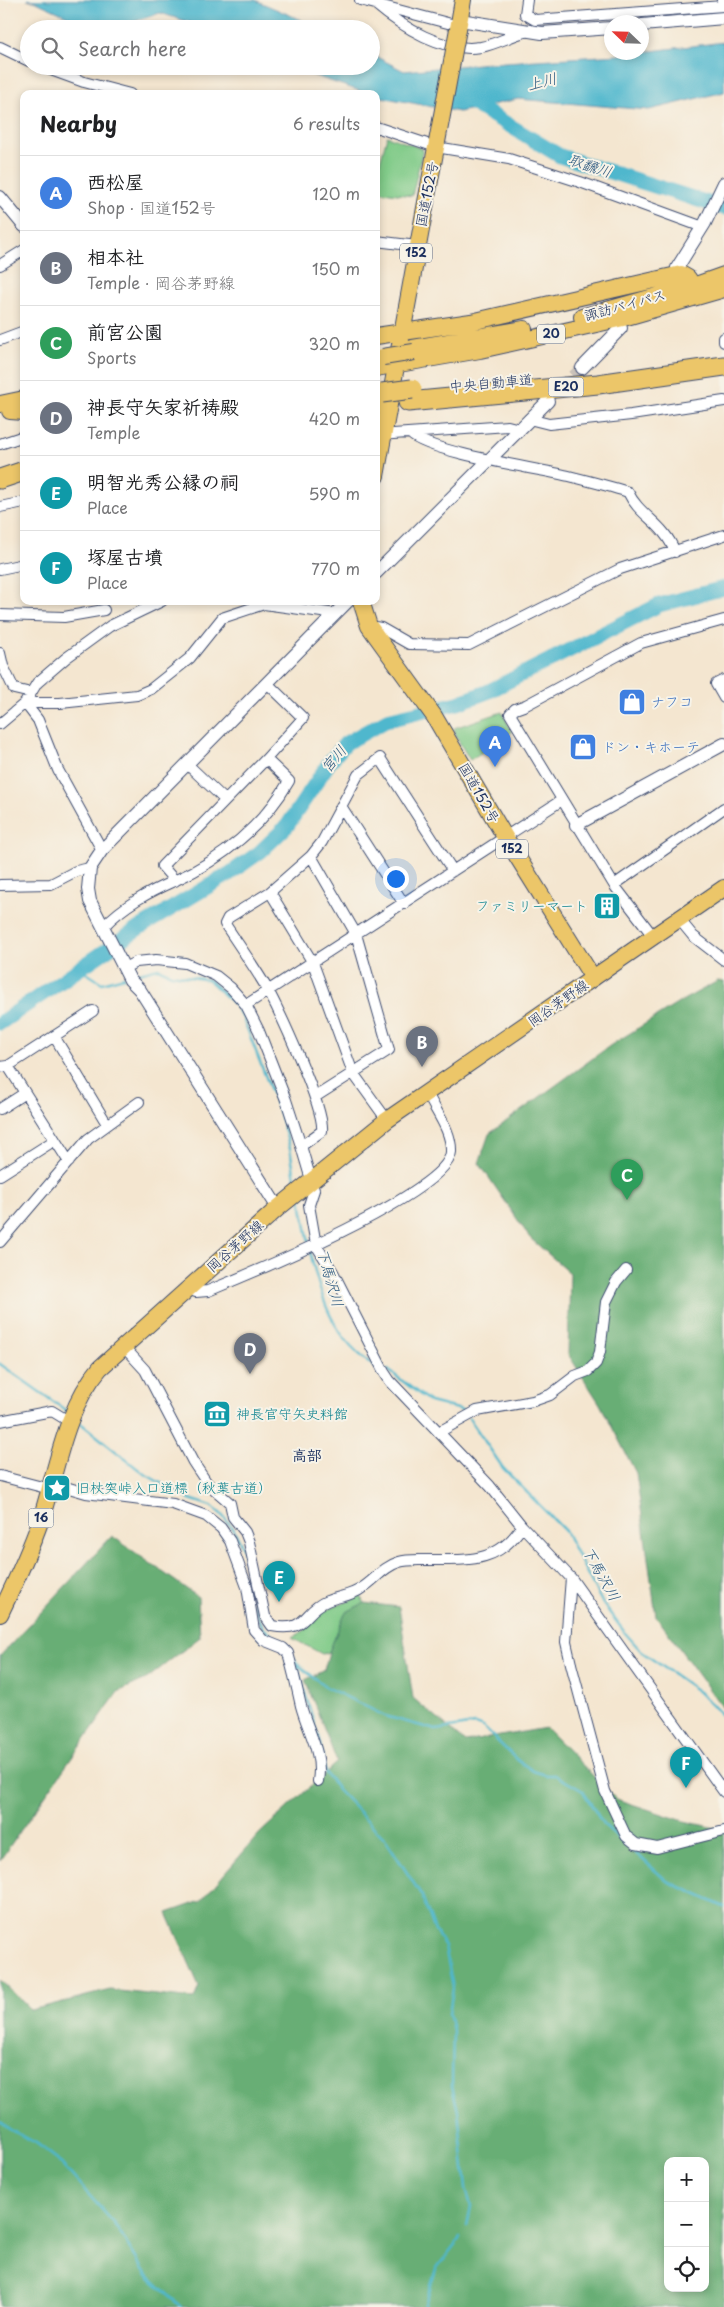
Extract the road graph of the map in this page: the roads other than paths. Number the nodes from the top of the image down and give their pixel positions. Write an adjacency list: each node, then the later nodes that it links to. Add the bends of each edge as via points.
1 (360, 0): 5 (street)
2 (463, 0): 8 (main road, 国道152号 / 152)
3 (527, 0): 4 (street, via 525,14 535,20 723,6)
4 (722, 0)
5 (375, 4): 8 (street); 10 (street, via 407,27 430,38 468,48 482,47)
6 (724, 18): 7 (street)
7 (649, 24)
8 (459, 25): 10 (street); 16 (main road, 国道152号 / 152, bridge)
9 (604, 29): 10 (street, via 542,34)
10 (525, 32)
11 (0, 47): 12 (street)
12 (20, 57)
13 (65, 75): 14 (street)
14 (115, 90)
15 (380, 128): 16 (street)
16 (436, 144): 20 (street, via 509,159); 22 (main road, 国道152号 / 152)
17 (724, 183): 20 (street)
18 (0, 196): 19 (street)
19 (20, 221)
20 (704, 225): 25 (street)
21 (380, 241): 22 (street)
22 (417, 246): 32 (main road, 国道152号 / 152)
23 (20, 252): 24 (street)
24 (0, 265)
25 (677, 268)
26 (724, 275): 28 (main road, 諏訪バイパス / 20)
27 (724, 282): 37 (main road, 諏訪バイパス / 20, via 540,331)
28 (693, 286): 32 (main road, 20, via 681,274 471,322); 37 (main road, 諏訪バイパス / 20, via 571,319)
29 (724, 289): 41 (main road, 20, via 623,318)
30 (621, 328): 43 (street)
31 (20, 332): 35 (street)
32 (402, 332): 33 (main road, 20); 41 (main road, 国道152号 / 152)
33 (380, 335)
34 (724, 338): 36 (street)
35 (0, 340)
36 (724, 342)
37 (414, 350): 39 (main road, 諏訪バイパス / 20, bridge)
38 (724, 354): 44 (highway, 中央自動車道 / E20)
39 (380, 358)
40 (380, 358): 41 (main road, 20)
41 (397, 365): 51 (main road, 国道152号 / 152)
42 (724, 366): 44 (highway, 中央自動車道 / E20, via 598,384)
43 (582, 368)
44 (410, 395): 45 (highway, 中央自動車道 / E20)
45 (380, 399)
46 (548, 401): 48 (street)
47 (724, 401): 48 (street, via 549,424)
48 (529, 419): 49 (street)
49 (520, 429): 50 (street, via 508,426); 55 (street)
50 (411, 434): 51 (street); 55 (street, via 417,440)
51 (380, 435)
52 (20, 437): 53 (street)
53 (0, 444)
54 (20, 459): 56 (highway)
55 (490, 459): 62 (street, via 628,492 633,502 670,538); 65 (street)
56 (0, 465)
57 (20, 472): 58 (highway)
58 (0, 478)
59 (20, 503): 60 (street)
60 (0, 508)
61 (724, 535): 62 (street)
62 (675, 552): 76 (street, via 620,569 469,645 410,644 381,628)
63 (20, 565): 64 (street)
64 (0, 569)
65 (380, 569)
66 (154, 605): 75 (street)
67 (254, 605): 82 (street, via 222,618 190,658 151,689 136,695 60,703)
68 (280, 605): 72 (street)
69 (344, 605): 72 (street)
70 (361, 605): 76 (main road, 国道152号 / 152)
71 (104, 606): 73 (street, via 64,616); 75 (street)
72 (336, 614): 79 (street)
73 (0, 615)
74 (724, 620): 88 (street, via 641,643 510,714)
75 (110, 626): 80 (street, via 66,658 37,683)
76 (369, 626): 92 (main road, 国道152号 / 152, via 434,716)
77 (0, 653): 80 (street, via 14,689)
78 (724, 680): 81 (street, via 716,684)
79 (267, 683): 85 (street, via 303,718); 86 (street)
80 (32, 693): 82 (street)
81 (724, 698)
82 (25, 703): 83 (street); 93 (street, via 38,720 58,770)
83 (0, 724)
84 (724, 744): 91 (street)
85 (266, 759): 87 (street); 97 (street, via 289,781 268,814 232,846)
86 (187, 764): 87 (street); 93 (street)
87 (225, 800): 97 (street, via 162,866)
88 (562, 800): 91 (street); 92 (street)
89 (341, 806): 94 (street); 96 (street, via 358,775 380,758); 102 (street)
90 (724, 808): 99 (street)
91 (576, 825): 99 (street)
92 (505, 837): 96 (street); 110 (main road, 国道152号 / 152)
93 (102, 850): 95 (street)
94 (311, 856): 101 (street); 105 (street)
95 (90, 868): 98 (street, via 76,871 52,884); 104 (street, via 90,901)
96 (453, 871): 102 (street)
97 (175, 881): 104 (street, via 119,910)
98 (0, 885)
99 (614, 885): 106 (street)
100 (724, 888): 103 (main road)
101 (270, 892): 108 (street); 111 (street, via 228,918 225,924)
102 (404, 904): 105 (street)
103 (679, 918): 106 (main road); 107 (street, via 692,936)
104 (104, 930): 109 (street)
105 (356, 934): 108 (street); 116 (street, via 389,1050)
106 (653, 936): 110 (main road)
107 (724, 960)
108 (313, 963): 111 (street); 116 (street)
109 (125, 971): 112 (street, via 136,962 185,963 216,976); 129 (street)
110 (593, 978): 118 (main road, 岡谷茅野線 / 16)
111 (269, 992): 112 (street); 119 (street)
112 (246, 1005): 125 (street)
113 (93, 1011): 114 (street)
114 (54, 1036): 115 (street); 123 (street)
115 (4, 1066): 117 (street)
116 (353, 1073): 119 (street); 122 (street)
117 (25, 1093): 121 (street); 124 (street)
118 (427, 1093): 122 (main road, 岡谷茅野線 / 16); 131 (street, via 438,1118 448,1128 451,1152 444,1167 380,1212)
119 (315, 1097): 125 (street, via 322,1131)
120 (139, 1102): 123 (street)
121 (0, 1109)
122 (387, 1120): 128 (main road, 岡谷茅野線 / 16)
123 (107, 1124): 126 (street, via 88,1139)
124 (55, 1140): 126 (street); 127 (street)
125 (302, 1146): 128 (street)
126 (69, 1162): 130 (street)
127 (0, 1175)
128 (302, 1188): 129 (main road, 岡谷茅野線 / 16); 131 (street, via 314,1190 309,1205)
129 (278, 1208): 133 (main road, 岡谷茅野線 / 16)
130 (0, 1242)
131 (312, 1247): 133 (street, via 208,1291); 137 (street, via 333,1272 390,1381)
132 (626, 1270): 137 (street, via 606,1302 600,1352 588,1371 550,1395 468,1416)
133 (187, 1289): 134 (main road, 岡谷茅野線 / 16)
134 (123, 1346): 135 (main road, 岡谷茅野線 / 16, via 94,1375); 140 (street, via 145,1370 193,1462 208,1483 230,1503)
135 (72, 1418): 136 (street, via 44,1410 24,1418); 139 (main road, 岡谷茅野線 / 16)
136 (0, 1421)
137 (439, 1432): 141 (street)
138 (0, 1476): 139 (street)
139 (51, 1486): 140 (street, via 184,1506); 143 (main road, 岡谷茅野線 / 16, via 40,1522)
140 (228, 1522): 144 (street, via 245,1532); 144 (street, via 230,1541 247,1587 254,1630)
141 (522, 1526): 142 (street); 144 (street, via 515,1538 489,1556 401,1561 378,1573 363,1588 350,1595 326,1601 296,1626)
142 (571, 1578): 146 (street); 147 (street, via 566,1642 570,1664 604,1791 626,1836 636,1844 657,1848)
143 (0, 1614)
144 (267, 1633): 145 (street, via 288,1653 317,1753)
145 (318, 1781)
146 (724, 1792)
147 (724, 1831)

